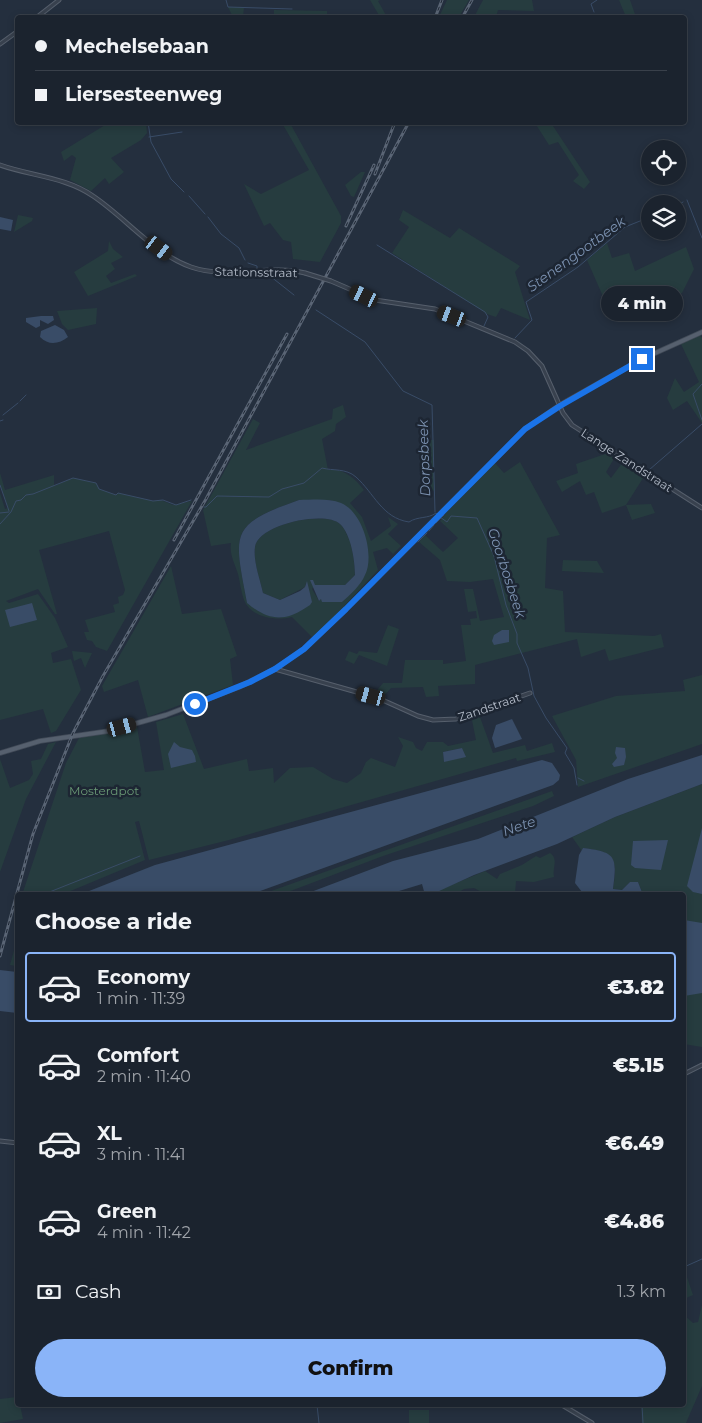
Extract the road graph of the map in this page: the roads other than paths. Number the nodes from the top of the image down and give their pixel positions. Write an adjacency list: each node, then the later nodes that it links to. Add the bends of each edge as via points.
1 (59, 0): 2 (street)
2 (40, 15)
3 (15, 34): 4 (street)
4 (0, 44)
5 (0, 165): 7 (street, Stationsstraat, bridge, via 84,190 168,254 193,268 213,272 305,273 380,301 434,309 515,342 542,366)
6 (702, 332): 7 (main road, via 657,352)
7 (560, 406): 8 (street, Lange Zandstraat, via 572,424); 9 (main road, via 512,440 341,614 304,649)
8 (702, 508)
9 (275, 669): 10 (street, Zandstraat, via 378,698 432,720 456,719); 11 (main road, via 239,688 166,716)
10 (530, 693)
11 (0, 753)
12 (702, 1065): 13 (street)
13 (686, 1073)
14 (0, 1141): 15 (street)
15 (15, 1143)
16 (565, 1407): 17 (street)
17 (592, 1423)

